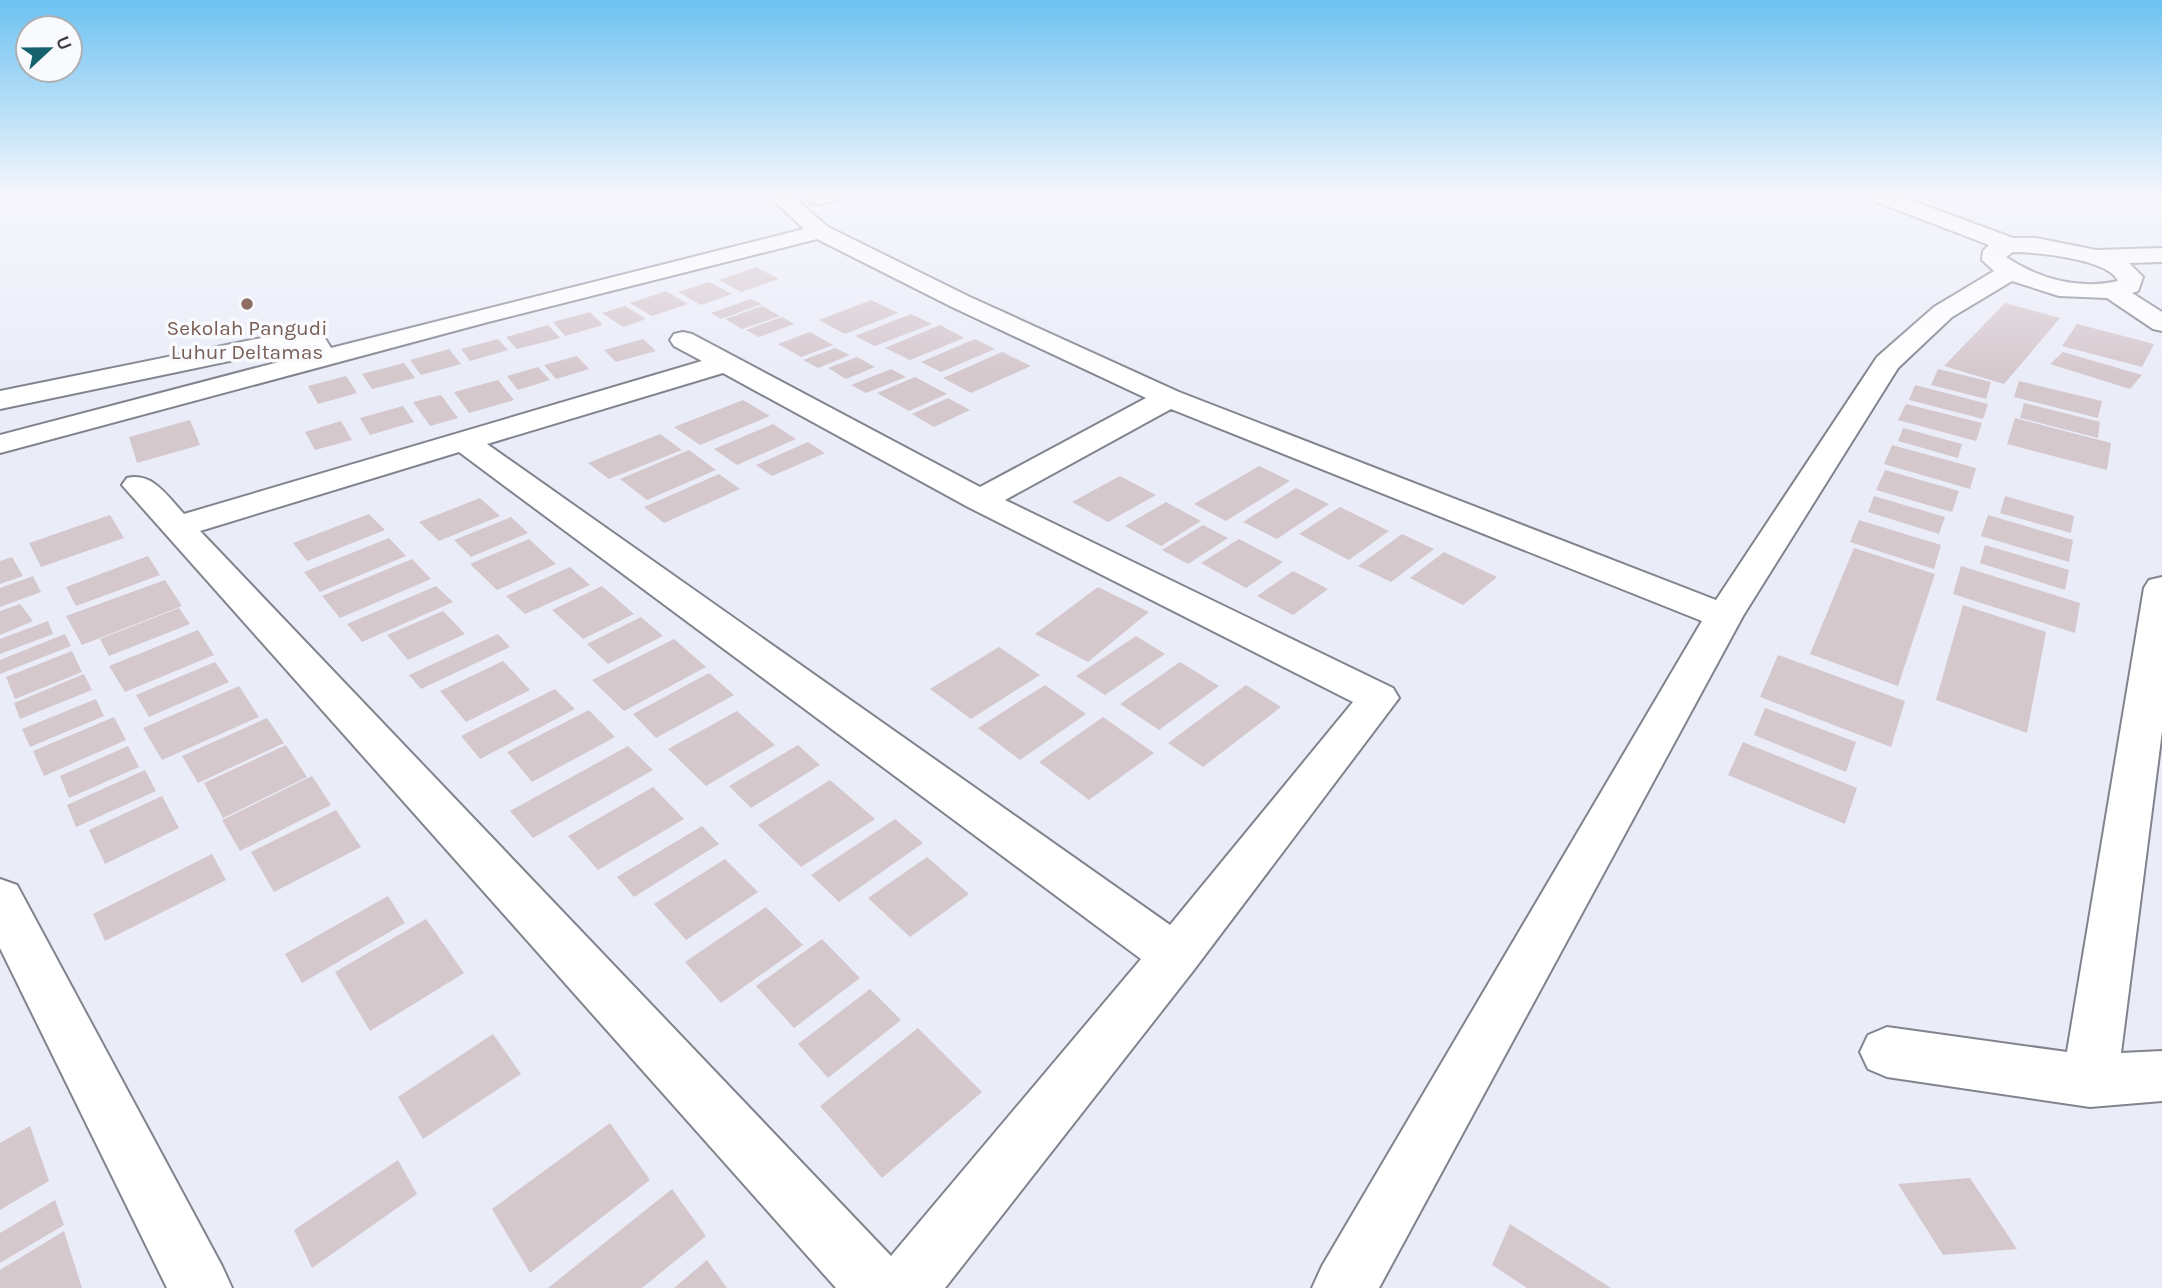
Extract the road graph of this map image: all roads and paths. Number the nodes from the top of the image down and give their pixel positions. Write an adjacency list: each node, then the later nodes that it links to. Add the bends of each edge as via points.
1 (733, 254): 12 (street)
2 (864, 254): 14 (street)
3 (2000, 254): 8 (street)
4 (2030, 254): 8 (street)
5 (2083, 254): 7 (street)
6 (2162, 255): 7 (street)
7 (2096, 257): 9 (street, via 2132,278 2129,286)
8 (2010, 259): 9 (street, via 2041,284); 22 (street, via 1887,363)
9 (2113, 291): 10 (street)
10 (2162, 323)
11 (684, 340): 13 (street)
12 (331, 356): 15 (street, via 314,341 296,339); 17 (street)
13 (725, 363): 16 (street); 19 (street)
14 (1169, 398): 19 (street); 22 (street)
15 (0, 400)
16 (463, 441): 20 (street); 25 (street)
17 (0, 444)
18 (138, 485): 20 (street)
19 (980, 500): 25 (street, via 1379,698)
20 (176, 527): 30 (street)
21 (2162, 587): 23 (street)
22 (1724, 616): 32 (street)
23 (2152, 719): 28 (street)
24 (0, 899): 29 (street)
25 (1175, 956): 31 (street)
26 (1887, 1052): 28 (street)
27 (2162, 1076): 28 (street)
28 (2090, 1082)
29 (200, 1288)
30 (878, 1288)
31 (905, 1288)
32 (1344, 1288)

